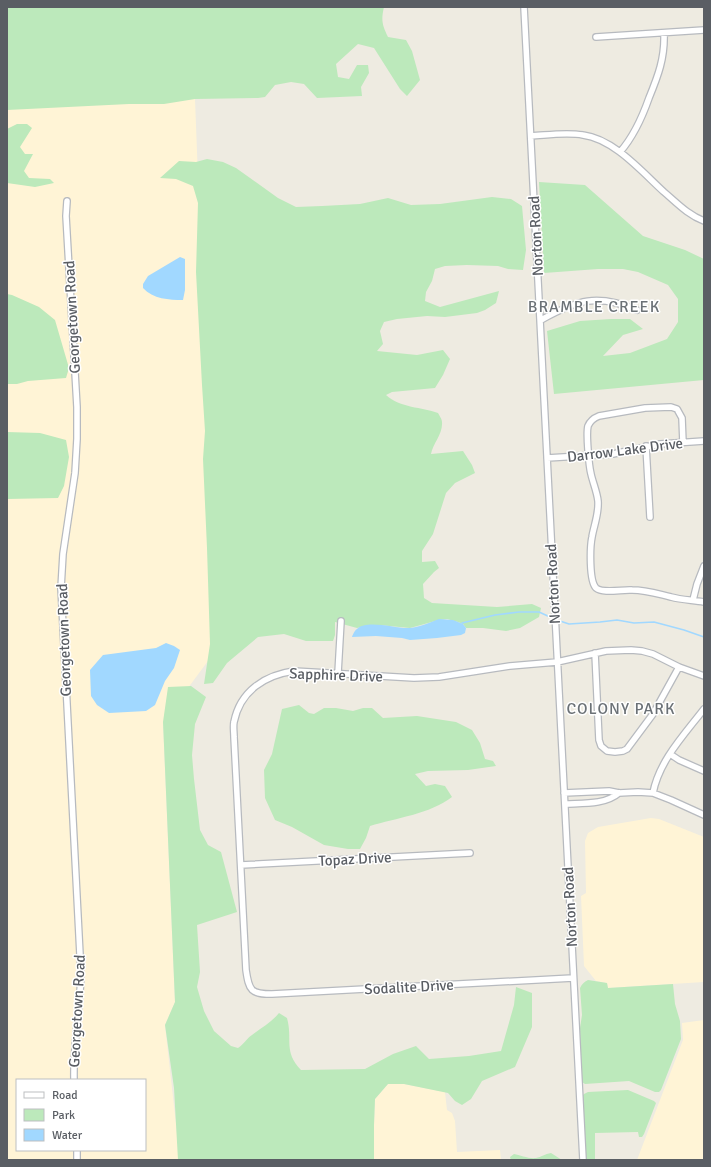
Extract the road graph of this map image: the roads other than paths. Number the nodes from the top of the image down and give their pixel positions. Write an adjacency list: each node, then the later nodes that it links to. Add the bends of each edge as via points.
1 (524, 7): 5 (street, Norton Road)
2 (704, 30): 3 (street)
3 (664, 33): 4 (street); 6 (street, via 664,53 658,75 636,130)
4 (596, 37)
5 (531, 136): 6 (street, via 587,136 604,142); 10 (street, Norton Road)
6 (620, 152): 8 (street, via 681,207)
7 (67, 201): 38 (street, Georgetown Road, via 78,440 63,554 61,593 81,974)
8 (704, 221)
9 (637, 310): 10 (street, via 614,301 589,300 556,311)
10 (540, 320): 15 (street, Norton Road)
11 (704, 441): 12 (street, Darrow Lake Drive)
12 (683, 442): 13 (street, Darrow Lake Drive); 14 (street, via 682,418 677,409 644,408 599,416 590,422)
13 (646, 446): 14 (street, Darrow Lake Drive, via 613,454); 16 (street)
14 (589, 456): 15 (street, Darrow Lake Drive); 18 (street, via 598,503 591,549 592,577 595,586 601,590 641,590 671,598)
15 (547, 458): 22 (street, Norton Road)
16 (650, 517)
17 (704, 566): 18 (street)
18 (693, 600): 19 (street)
19 (704, 602)
20 (341, 621): 24 (street)
21 (595, 653): 22 (street, Sapphire Drive); 23 (street, Sapphire Drive, via 642,651); 23 (street, via 599,740 603,748 609,752 623,751 629,747 653,714)
22 (557, 662): 24 (street, Sapphire Drive, via 439,677); 29 (street, Norton Road)
23 (679, 666): 25 (street, Sapphire Drive)
24 (338, 673): 35 (street, Sapphire Drive, via 303,671 278,674 255,687 238,708 234,722 234,737)
25 (704, 676)
26 (704, 709): 27 (street)
27 (670, 754): 28 (street); 31 (street, via 660,771)
28 (704, 771)
29 (564, 793): 30 (street); 32 (street, Norton Road)
30 (619, 793): 31 (street); 32 (street, via 607,800)
31 (653, 794): 33 (street)
32 (564, 804): 36 (street, Norton Road)
33 (704, 815)
34 (470, 853): 35 (street, Topaz Drive)
35 (241, 865): 37 (street, Sapphire Drive)
36 (573, 978): 37 (street, Sodalite Drive, via 272,994 258,993); 39 (street, Norton Road)
37 (248, 985)
38 (74, 1079)
39 (583, 1160)

